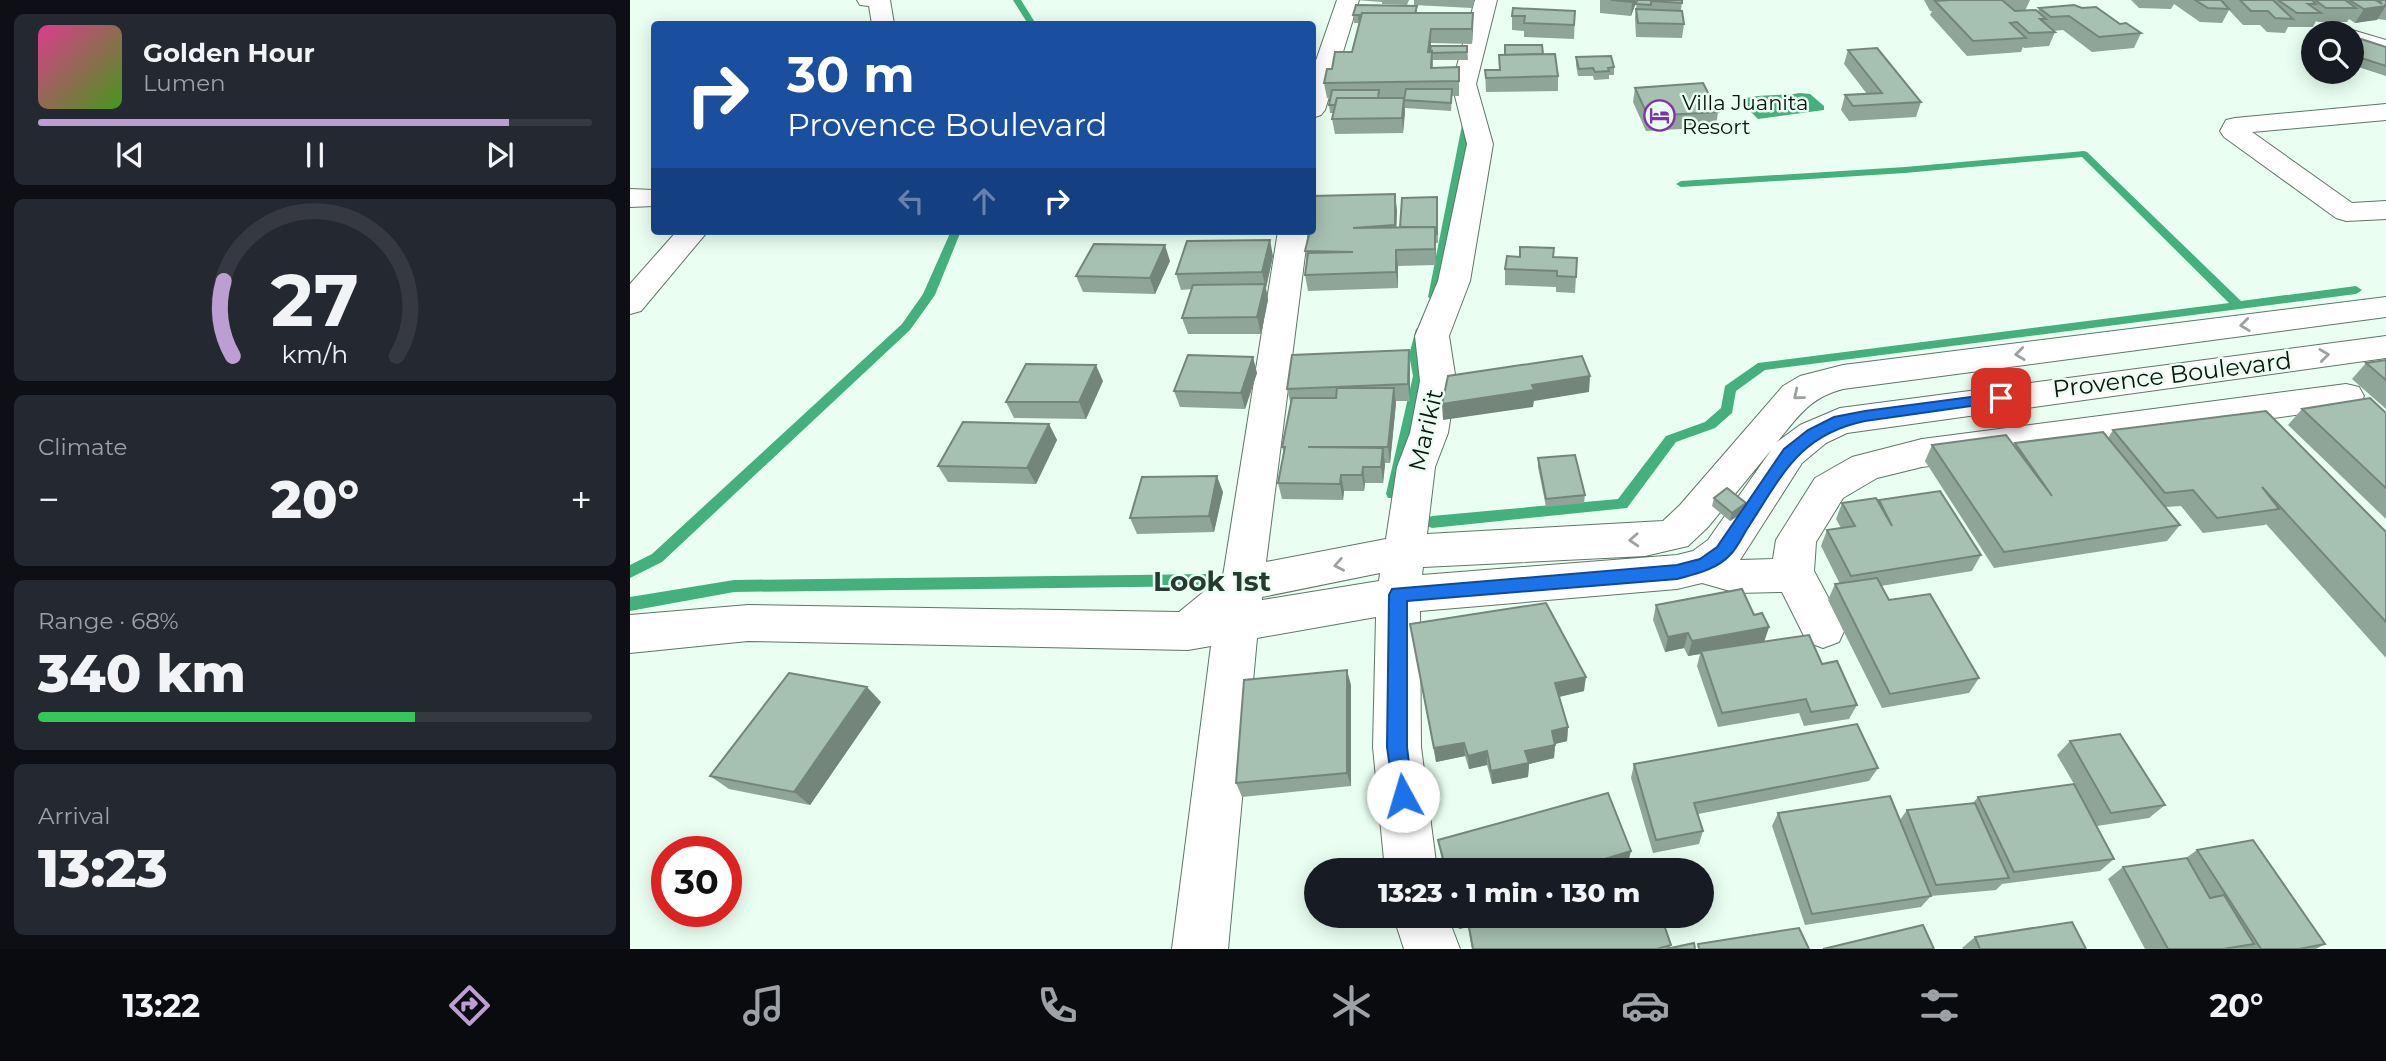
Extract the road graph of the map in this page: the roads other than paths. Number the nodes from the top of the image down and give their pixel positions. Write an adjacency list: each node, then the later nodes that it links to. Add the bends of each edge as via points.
1 (868, 0): 4 (street, via 879,0)
2 (1349, 0): 9 (street)
3 (1486, 0): 24 (street, Marikit, via 1464,84 1480,144 1454,281 1432,336 1438,381 1429,433 1416,467)
4 (882, 21)
5 (2386, 33): 6 (street)
6 (2364, 34)
7 (2364, 40): 8 (street)
8 (2386, 48)
9 (1316, 98)
10 (2386, 112): 11 (street, via 2235,126)
11 (2233, 131): 14 (street); 15 (street, via 2346,212)
12 (630, 198): 13 (street)
13 (651, 198)
14 (2386, 198)
15 (2386, 210)
16 (690, 235): 18 (street)
17 (1292, 235): 28 (street)
18 (630, 304)
19 (2386, 307): 24 (street, Provence Boulevard, one-way to 24, via 1843,377 1812,385 1796,395 1674,535)
20 (2386, 347): 25 (street, Provence Boulevard, one-way to 20, via 1723,552 1789,453 1839,421)
21 (2346, 396): 22 (street)
22 (2253, 409): 23 (street); 26 (street, via 1922,453 1866,467 1829,488 1796,540)
23 (2282, 437)
24 (1406, 551): 27 (street, Marikit); 28 (street, Provence Boulevard, one-way to 28)
25 (1705, 565): 26 (street, via 1737,577 1767,579); 27 (street, via 1677,572)
26 (1793, 572): 29 (street)
27 (1398, 595): 28 (street); 31 (street, Marikit, via 1397,747)
28 (1240, 602): 30 (street, via 1188,631 748,624); 33 (street)
29 (1823, 629)
30 (630, 634)
31 (1410, 858)
32 (1425, 928): 34 (street)
33 (1200, 949)
34 (1432, 949)

